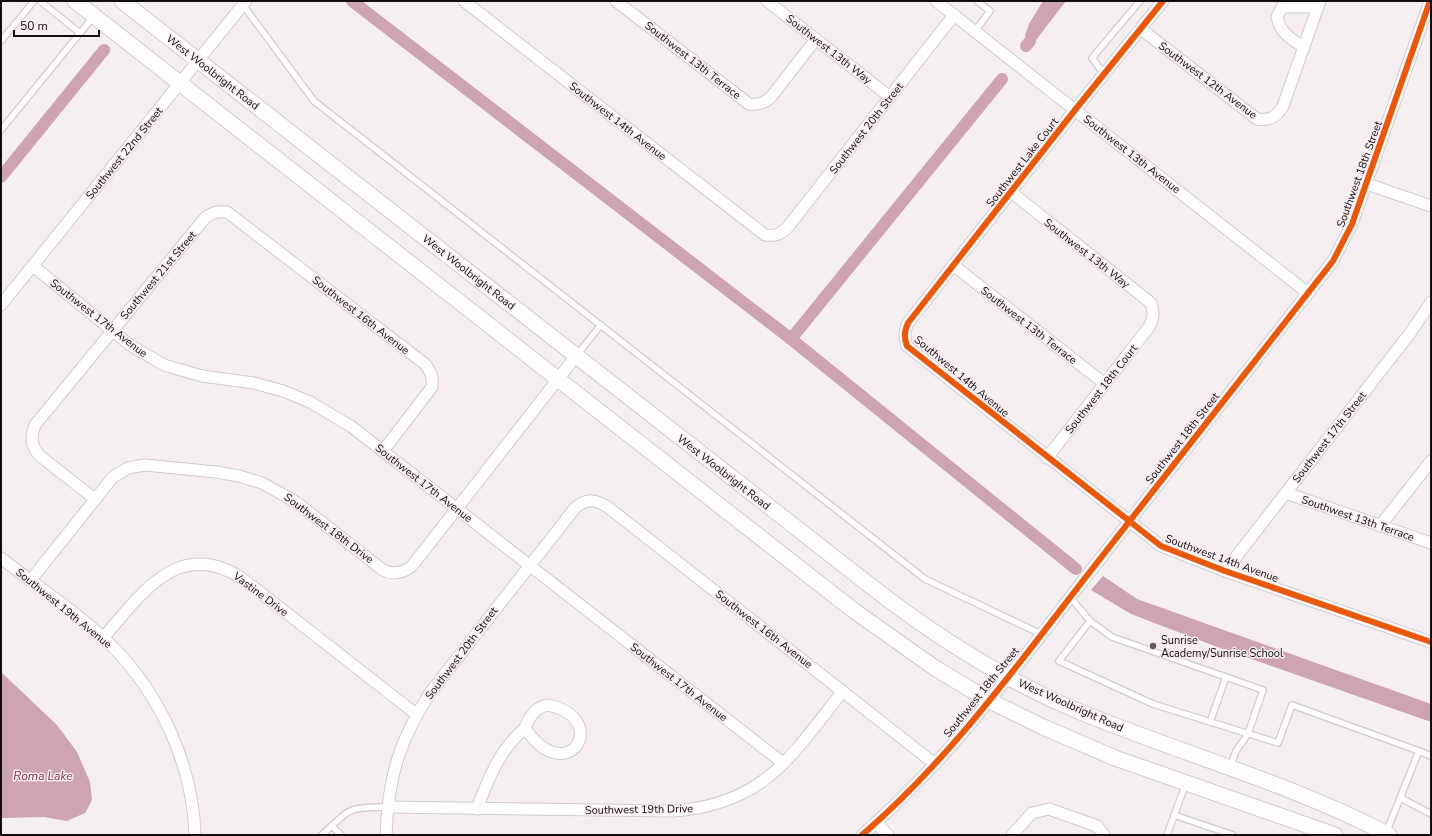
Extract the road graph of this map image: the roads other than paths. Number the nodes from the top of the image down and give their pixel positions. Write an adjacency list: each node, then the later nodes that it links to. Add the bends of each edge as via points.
1 (34, 1): 21 (lane)
2 (40, 1): 19 (lane)
3 (75, 1): 16 (main road)
4 (122, 1): 23 (main road, West Woolbright Road)
5 (464, 1): 33 (street, Southwest 14th Avenue, via 765,235)
6 (616, 1): 20 (street, Southwest 13th Terrace, via 749,104 757,105 771,97)
7 (767, 1): 20 (street, Southwest 13th Way)
8 (936, 1): 15 (street, Southwest 13th Avenue)
9 (977, 1): 18 (lane, via 990,11)
10 (1140, 1): 24 (lane, via 1092,58)
11 (1163, 1): 17 (street, Southwest Lake Court)
12 (1430, 1): 29 (street, Southwest 18th Street)
13 (245, 3): 23 (street, Southwest 22nd Street); 40 (lane, via 314,101)
14 (1319, 4): 22 (street); 22 (street, via 1282,7 1277,17 1279,26 1288,37)
15 (954, 15): 18 (street, Southwest 13th Avenue); 26 (street, Southwest 20th Street)
16 (94, 16): 19 (lane); 25 (main road)
17 (1141, 29): 22 (street, Southwest 12th Avenue, via 1257,119 1265,120 1280,113 1284,106); 24 (street, Southwest Lake Court)
18 (975, 31): 27 (street, Southwest 13th Avenue)
19 (80, 33): 28 (lane)
20 (816, 39): 26 (street, Southwest 13th Way)
21 (1, 41)
22 (1304, 47)
23 (198, 60): 25 (street, Southwest 22nd Street); 43 (main road, West Woolbright Road)
24 (1104, 74): 27 (street, Southwest Lake Court)
25 (180, 83): 34 (street, Southwest 22nd Street); 44 (main road)
26 (890, 97): 33 (street, Southwest 20th Street, via 788,228)
27 (1075, 110): 30 (street, Southwest Lake Court); 36 (street, Southwest 13th Avenue)
28 (1, 130)
29 (1367, 184): 31 (street); 36 (street, Southwest 18th Street, via 1346,240)
30 (1011, 192): 35 (street, Southwest Lake Court); 39 (street, Southwest 13th Way, via 1151,303)
31 (1431, 206)
32 (211, 213): 41 (street, Southwest 21st Street); 46 (street, Southwest 16th Avenue, via 228,212 430,371 432,387)
33 (773, 236)
34 (33, 266): 38 (street, Southwest 22nd Street); 41 (street, Southwest 17th Avenue)
35 (953, 266): 42 (street, Southwest Lake Court, via 908,323 904,330); 45 (street, Southwest 13th Terrace)
36 (1308, 292): 53 (street, Southwest 18th Street)
37 (1431, 302): 49 (street, Southwest 17th Street, via 1411,332)
38 (1, 304)
39 (1153, 319): 45 (street, Southwest 18th Court)
40 (601, 325): 43 (lane); 62 (lane, via 925,579)
41 (112, 330): 46 (street, Southwest 17th Avenue, via 146,356 176,370 254,383 310,402 352,427); 50 (street, Southwest 21st Street, via 35,425 32,434 32,442 40,456)
42 (904, 339): 47 (street, Southwest 14th Avenue, via 907,346)
43 (576, 356): 44 (street, Southwest 18th Drive); 65 (main road, West Woolbright Road, via 895,605 933,632)
44 (558, 379): 52 (street, Southwest 18th Drive); 68 (main road, via 853,610 918,658)
45 (1105, 384): 47 (street, Southwest 18th Court)
46 (383, 451): 52 (street, Southwest 17th Avenue)
47 (1047, 458): 53 (street, Southwest 14th Avenue)
48 (1431, 461): 54 (street)
49 (1286, 493): 54 (street, Southwest 13th Terrace); 58 (street, Southwest 17th Street)
50 (95, 499): 52 (street, Southwest 18th Drive, via 113,477 128,468 145,464 239,476 283,493 390,573 406,571 412,566); 59 (street, Southwest 18th Drive)
51 (590, 500): 57 (street, Southwest 20th Street, via 575,508); 67 (street, Southwest 16th Avenue, via 600,501)
52 (457, 509): 57 (street, Southwest 17th Avenue)
53 (1129, 522): 58 (street, Southwest 14th Avenue, via 1169,551); 60 (street, Southwest 18th Street)
54 (1380, 526): 55 (street, Southwest 13th Terrace)
55 (1431, 543)
56 (1, 558): 59 (street, Southwest 19th Avenue)
57 (530, 565): 69 (street, Southwest 20th Street); 75 (street, Southwest 17th Avenue)
58 (1225, 571): 64 (street, Southwest 14th Avenue)
59 (30, 581): 63 (street, Southwest 19th Avenue)
60 (1070, 597): 61 (lane); 62 (street, Southwest 18th Street)
61 (1090, 621): 66 (lane, via 1112,637); 70 (lane, via 1059,661 1153,704)
62 (1041, 634): 65 (street, Southwest 18th Street)
63 (103, 638): 69 (street, Vastine Drive, via 148,587 162,576 177,568 194,565 220,568 244,579); 88 (street, Southwest 19th Avenue, via 133,671 162,714 185,772 192,802)
64 (1431, 642)
65 (1007, 676): 68 (street, Southwest 18th Street); 77 (main road, West Woolbright Road, via 1078,711)
66 (1226, 677): 70 (lane); 72 (lane, via 1263,690)
67 (843, 691): 75 (street, Southwest 19th Drive); 76 (street, Southwest 16th Avenue)
68 (988, 700): 76 (street, Southwest 18th Street); 78 (main road, via 1093,749)
69 (416, 714): 80 (street, Southwest 20th Street, via 397,758)
70 (1210, 722): 72 (lane)
71 (526, 728): 71 (street, via 531,737 541,745 561,755 572,751 579,742 579,724 561,709 542,706 532,714); 81 (street, via 502,753)
72 (1248, 734): 73 (lane, via 1278,743 1292,705); 77 (lane, via 1236,751)
73 (1419, 751): 74 (lane); 79 (lane)
74 (1431, 756)
75 (783, 764): 81 (street, Southwest 19th Drive, via 749,791 716,805 692,810)
76 (935, 764): 84 (street, Southwest 18th Street)
77 (1230, 767): 87 (main road, West Woolbright Road, via 1314,799)
78 (1186, 782): 83 (lane); 86 (main road)
79 (1401, 798): 82 (lane); 87 (lane)
80 (388, 807): 81 (street, Southwest 19th Drive); 85 (lane, via 351,809); 91 (street, Southwest 20th Street)
81 (477, 809)
82 (1431, 814)
83 (1174, 815): 96 (lane); 97 (lane)
84 (876, 823): 92 (street, Southwest 18th Street); 93 (street)
85 (332, 826): 89 (lane); 90 (lane)
86 (1317, 832): 98 (main road)
87 (1388, 834)
88 (195, 835)
89 (322, 835)
90 (341, 835)
91 (386, 835)
92 (862, 835)
93 (888, 835)
94 (1012, 835): 95 (street, via 1032,813 1049,809 1097,826)
95 (1104, 835)
96 (1167, 835)
97 (1233, 835)
98 (1335, 835)

